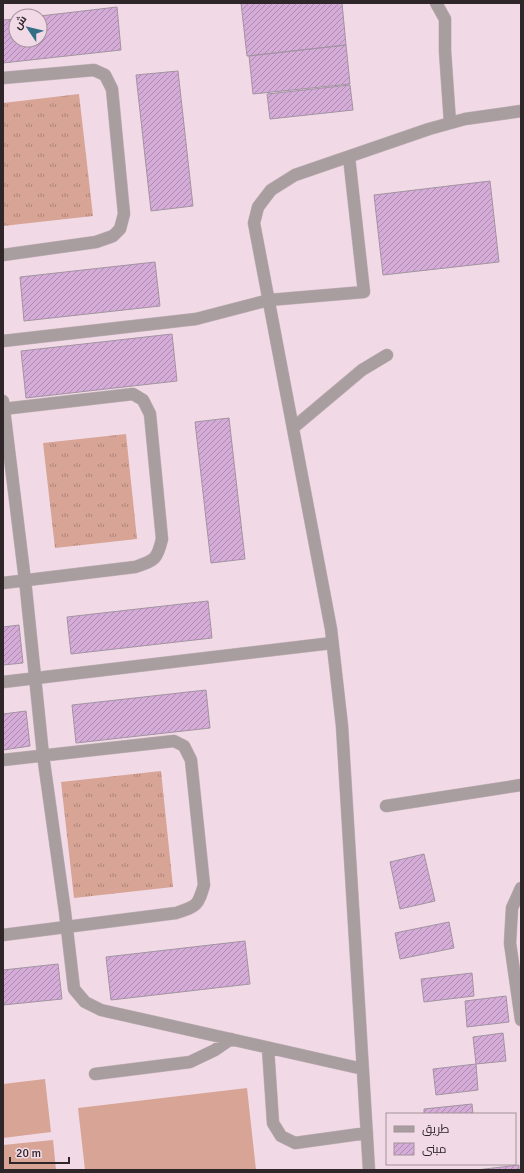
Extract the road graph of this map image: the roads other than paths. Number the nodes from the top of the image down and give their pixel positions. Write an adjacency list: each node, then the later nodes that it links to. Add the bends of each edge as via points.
1 (436, 3): 4 (lane, via 445,19)
2 (3, 78): 6 (lane, via 94,70 105,75 112,89 124,214 120,229 113,236 96,242)
3 (521, 111): 4 (lane)
4 (450, 123): 5 (lane)
5 (349, 156): 7 (lane, via 295,175 271,190 258,207 254,223); 7 (lane, via 364,292)
6 (3, 255)
7 (269, 300): 8 (lane, via 196,319); 11 (lane)
8 (3, 341)
9 (387, 355): 11 (lane, via 362,370)
10 (3, 406): 12 (lane); 12 (lane, via 133,394 143,400 150,414 162,539 158,554 152,561 135,567)
11 (293, 428): 14 (lane)
12 (24, 580): 13 (lane); 15 (lane)
13 (3, 583)
14 (332, 643): 15 (lane); 27 (lane, via 342,726)
15 (35, 678): 16 (lane); 17 (lane)
16 (3, 682)
17 (43, 755): 18 (lane); 22 (lane); 22 (lane, via 174,741 184,746 191,760 204,886 199,901 193,908 176,913)
18 (3, 760)
19 (521, 785): 20 (lane)
20 (386, 806)
21 (521, 888): 24 (lane, via 512,908 510,943)
22 (66, 926): 23 (lane); 25 (lane, via 74,989 85,1002 101,1010)
23 (3, 936)
24 (521, 1020)
25 (231, 1039): 26 (lane); 28 (lane, via 190,1062)
26 (268, 1048): 27 (lane); 29 (lane, via 273,1123 281,1136 295,1143)
27 (363, 1069): 29 (lane)
28 (95, 1074)
29 (367, 1133): 30 (lane)
30 (369, 1170)

